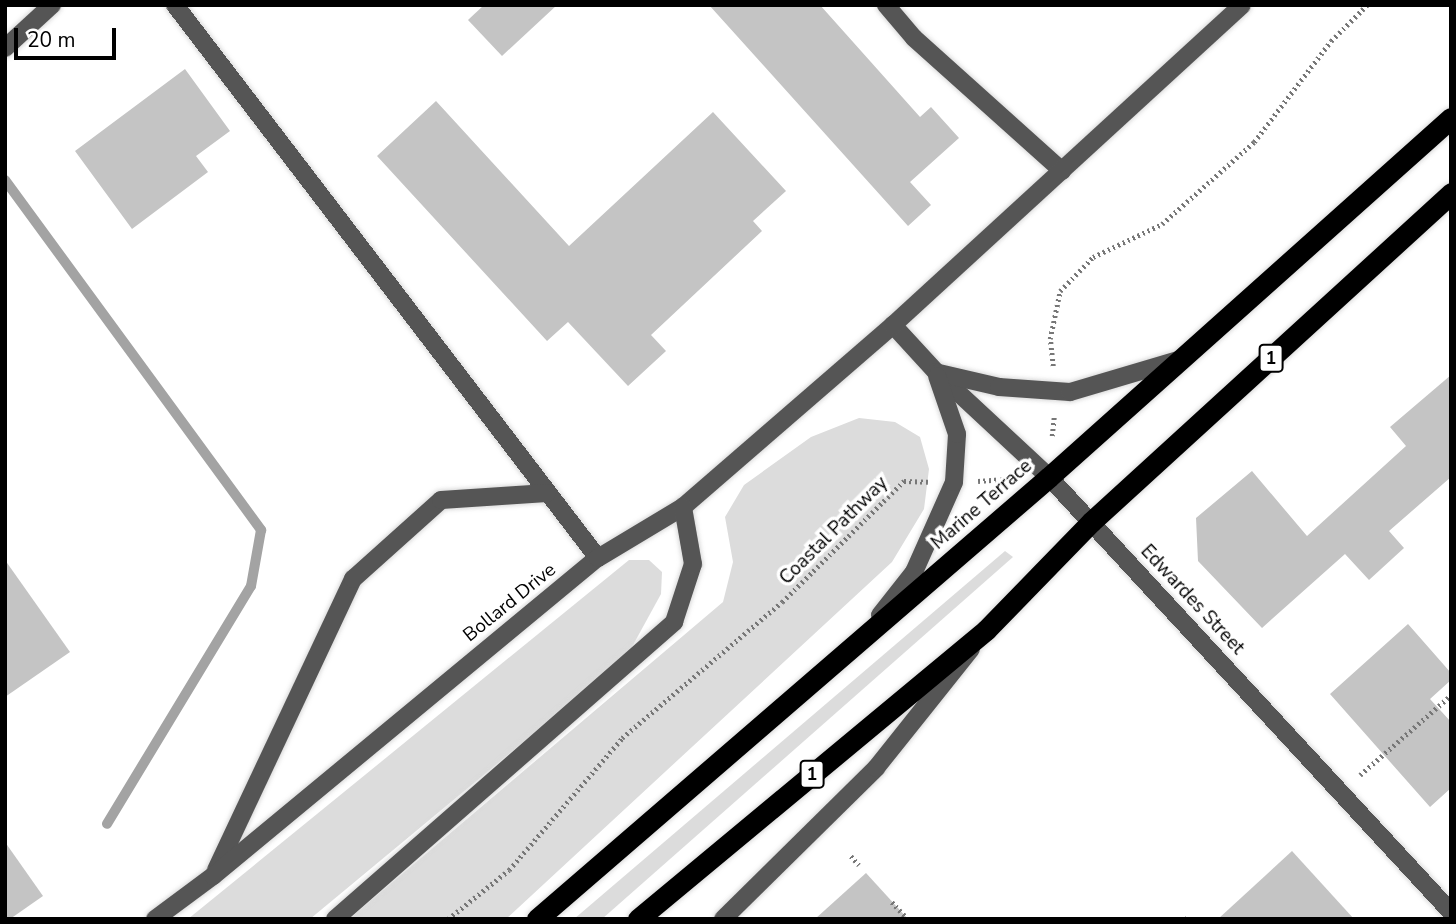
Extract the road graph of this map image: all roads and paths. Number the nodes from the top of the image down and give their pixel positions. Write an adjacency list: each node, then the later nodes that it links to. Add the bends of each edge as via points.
1 (52, 5): 6 (street)
2 (175, 5): 16 (street)
3 (886, 5): 8 (street, via 914,38)
4 (1242, 5): 8 (street, Bollard Drive)
5 (1367, 5): 13 (path, via 1331,41 1254,142 1162,224 1093,257 1060,291 1050,339)
6 (7, 47)
7 (1451, 117): 11 (highway, Marine Terrace)
8 (1062, 171): 10 (street, Bollard Drive)
9 (1451, 193): 18 (highway, 1)
10 (893, 325): 12 (street, Edwardes Street); 17 (street, Bollard Drive)
11 (1183, 358): 13 (street, via 1096,386); 14 (highway, Marine Terrace)
12 (936, 372): 13 (street, via 999,387); 14 (street, Edwardes Street); 15 (street, via 957,434)
13 (1056, 392): 14 (path)
14 (1049, 477): 15 (path, Coastal Pathway); 18 (street, Edwardes Street); 21 (highway, Marine Terrace)
15 (954, 482): 21 (street, via 914,572); 31 (path, Coastal Pathway, via 904,481 782,602 622,738 509,870)
16 (547, 493): 19 (street); 26 (street, via 441,500 353,579)
17 (683, 507): 19 (street, Bollard Drive); 30 (street, via 693,564 674,622)
18 (1091, 523): 20 (highway, 1); 23 (street, Edwardes Street)
19 (598, 558): 26 (street, Bollard Drive)
20 (986, 630): 33 (highway, 1); 34 (street, via 876,768)
21 (859, 641): 32 (highway, Marine Terrace)
22 (1451, 695): 23 (path)
23 (1342, 791): 28 (street, Edwardes Street)
24 (851, 856): 25 (path)
25 (859, 865)
26 (214, 876): 29 (street, Bollard Drive)
27 (892, 902): 35 (path)
28 (1451, 912)
29 (155, 919)
30 (335, 919)
31 (448, 919)
32 (537, 919)
33 (638, 919)
34 (723, 919)
35 (908, 919)

